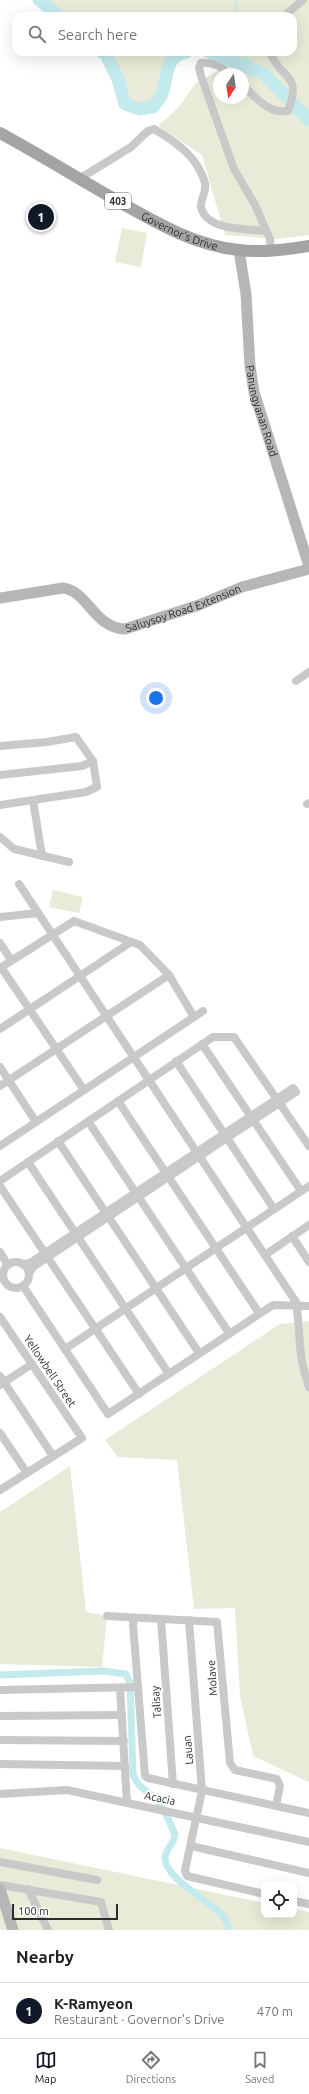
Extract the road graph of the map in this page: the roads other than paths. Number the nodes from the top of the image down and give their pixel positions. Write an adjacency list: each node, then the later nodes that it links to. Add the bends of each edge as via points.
1 (303, 0): 2 (street)
2 (289, 12)
3 (273, 56): 5 (street, via 292,82 294,95 288,110 281,112 269,109)
4 (223, 68): 8 (street, via 210,62 201,64 199,68 234,169)
5 (249, 91)
6 (0, 133): 7 (main road, Governor's Drive / 403)
7 (79, 179): 8 (street, via 154,129 192,157 206,184 201,207 215,224); 10 (main road, Governor's Drive / 403, via 170,230 207,244)
8 (266, 230): 11 (street)
9 (309, 246): 11 (main road, Governor's Drive / 403)
10 (239, 250): 11 (main road, Governor's Drive / 403); 12 (main road, Panungyanan Road, via 246,294 254,392)
11 (272, 251)
12 (309, 566)
13 (309, 569): 14 (main road, Saluysoy Road Extension, via 242,587 199,605 125,629 117,629 104,622 70,588)
14 (0, 598)
15 (309, 672): 16 (street)
16 (296, 682)
17 (0, 746): 18 (street, via 76,737)
18 (93, 761): 19 (street, via 82,766); 20 (street, via 97,787 86,792)
19 (0, 776)
20 (33, 800): 21 (street); 23 (street)
21 (0, 805)
22 (0, 837): 23 (street, via 14,849)
23 (42, 856): 24 (street)
24 (70, 862)
25 (19, 884): 26 (street)
26 (38, 913): 27 (street); 28 (street)
27 (0, 917)
28 (52, 934): 29 (street, via 74,921); 31 (street); 34 (street)
29 (131, 942): 33 (street, via 140,945); 34 (street)
30 (0, 943): 31 (street)
31 (11, 960): 32 (street)
32 (1, 967): 35 (street)
33 (169, 975): 37 (street); 38 (street)
34 (80, 976): 35 (street); 37 (street)
35 (30, 1009): 39 (street); 41 (street)
36 (203, 1011): 38 (street)
37 (107, 1017): 41 (street); 42 (street)
38 (194, 1017): 42 (street)
39 (0, 1029)
40 (202, 1044): 43 (street); 50 (street, via 213,1037 234,1037); 51 (street)
41 (57, 1049): 45 (street); 48 (street)
42 (134, 1057): 46 (street); 48 (street)
43 (176, 1062): 46 (street); 54 (street)
44 (0, 1067): 45 (street)
45 (9, 1080): 47 (street); 53 (street)
46 (149, 1080): 49 (street); 58 (street)
47 (0, 1086)
48 (84, 1090): 53 (street)
49 (118, 1101): 52 (street); 60 (street)
50 (279, 1101): 51 (street); 57 (street)
51 (252, 1119): 54 (street); 64 (street)
52 (88, 1121): 55 (street); 65 (street)
53 (36, 1122): 56 (street)
54 (226, 1136): 58 (street); 66 (street)
55 (58, 1141): 59 (street); 67 (street)
56 (0, 1146)
57 (309, 1146)
58 (198, 1154): 60 (street); 69 (street)
59 (28, 1162): 61 (street); 70 (street)
60 (167, 1175): 65 (street); 72 (street)
61 (0, 1181)
62 (0, 1186): 75 (street)
63 (309, 1186): 64 (street)
64 (301, 1191): 66 (street)
65 (137, 1195): 67 (street); 79 (street)
66 (274, 1209): 69 (street)
67 (107, 1215): 70 (street); 83 (street)
68 (309, 1224): 71 (street)
69 (247, 1227): 72 (street); 74 (street)
70 (77, 1235): 75 (street); 86 (street)
71 (292, 1236): 74 (street); 76 (street)
72 (216, 1248): 79 (street); 87 (street)
73 (0, 1252): 78 (street)
74 (265, 1254): 84 (street)
75 (46, 1255): 77 (street); 80 (street); 89 (street)
76 (309, 1262)
77 (22, 1264): 78 (street, via 15,1262); 80 (street)
78 (8, 1265): 81 (street, via 3,1273)
79 (186, 1268): 83 (street); 90 (street)
80 (29, 1274): 82 (street, via 28,1281)
81 (3, 1284): 82 (street, via 14,1288)
82 (23, 1286): 91 (street)
83 (156, 1288): 86 (street); 92 (street)
84 (297, 1306): 85 (street); 87 (street, via 273,1305); 96 (street, via 299,1354)
85 (309, 1306)
86 (126, 1308): 89 (street); 94 (street)
87 (259, 1313): 90 (street)
88 (0, 1317): 93 (street, Yellowbell Street)
89 (96, 1329): 91 (street); 97 (street)
90 (229, 1333): 92 (street)
91 (65, 1349): 97 (street, via 108,1414)
92 (199, 1353): 94 (street)
93 (32, 1364): 95 (street); 99 (street, Yellowbell Street, via 82,1438)
94 (169, 1374): 97 (street)
95 (1, 1381): 99 (street)
96 (309, 1387)
97 (139, 1394)
98 (0, 1433): 100 (street)
99 (53, 1456): 100 (street)
100 (27, 1473): 101 (street)
101 (0, 1490)
102 (106, 1616): 103 (street, Molave)
103 (135, 1618): 104 (street, Molave); 106 (street)
104 (161, 1619): 105 (street, Molave); 115 (street, Talisay)
105 (189, 1620): 116 (street, Lauan); 119 (street, Molave, via 214,1621 219,1625 230,1763 235,1770 277,1779 280,1786)
106 (135, 1687): 107 (street); 115 (street, via 145,1776)
107 (122, 1688): 108 (street); 109 (street)
108 (0, 1690)
109 (122, 1715): 110 (street); 112 (street)
110 (0, 1716)
111 (0, 1740): 112 (street)
112 (124, 1741): 114 (street)
113 (0, 1764): 114 (street)
114 (125, 1766): 118 (street)
115 (173, 1784): 116 (street)
116 (202, 1791): 119 (street); 121 (street, Lauan)
117 (1, 1795): 118 (street, Acacia, via 67,1790)
118 (127, 1803): 121 (street, Acacia)
119 (276, 1806): 120 (street)
120 (309, 1814)
121 (197, 1818): 122 (street, Acacia); 123 (street, Lauan)
122 (309, 1842)
123 (191, 1846): 125 (street); 130 (street, Lauan, via 185,1870 187,1876)
124 (0, 1862): 126 (street)
125 (309, 1873)
126 (97, 1880)
127 (0, 1885): 129 (street)
128 (0, 1889): 133 (main road)
129 (28, 1889): 134 (street); 135 (street, via 101,1902)
130 (261, 1893)
131 (297, 1902): 132 (street)
132 (309, 1904)
133 (13, 1930)
134 (48, 1930)
135 (110, 1930)

